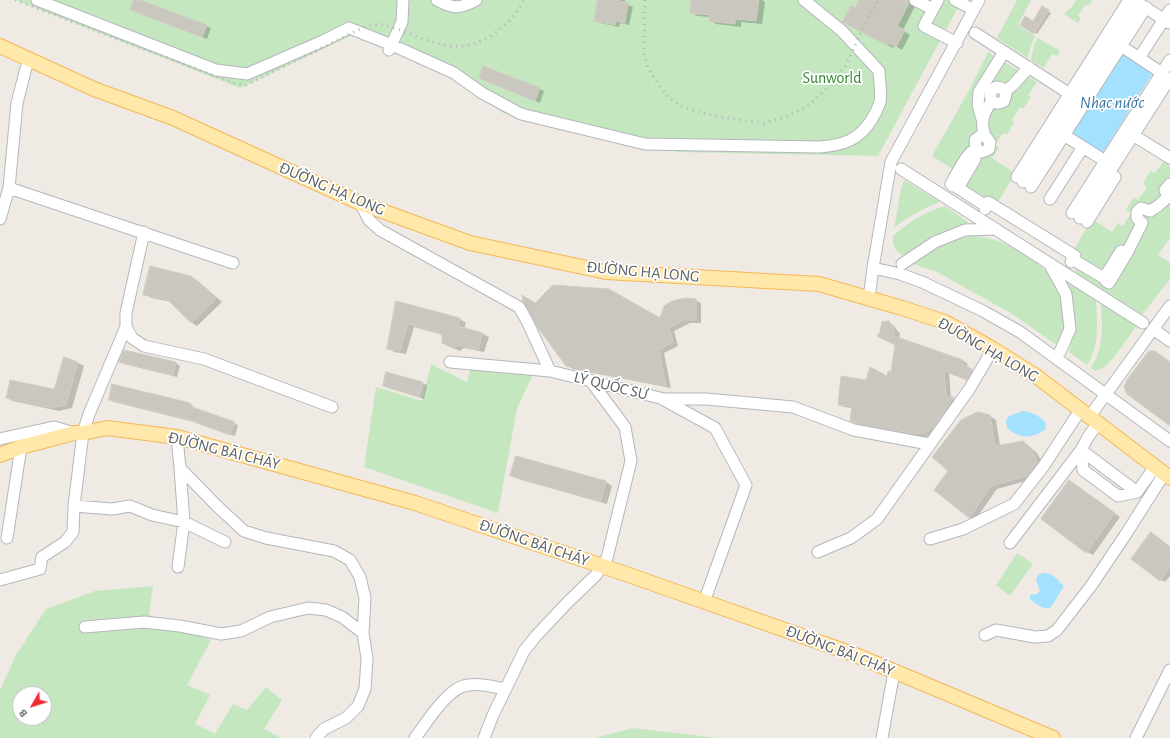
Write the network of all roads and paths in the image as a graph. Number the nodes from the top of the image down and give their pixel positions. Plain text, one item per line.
1 (36, 0) edge
2 (403, 0) edge
3 (437, 0) edge
4 (476, 0) edge
5 (804, 0) edge
6 (915, 0) edge
7 (955, 0) edge
8 (979, 0) edge
9 (1137, 2) edge
10 (936, 5) edge
11 (974, 10) junction
12 (1168, 17) edge
13 (975, 33) dead end
14 (957, 43) junction
15 (0, 46) edge
16 (1121, 46) junction
17 (390, 47) junction
18 (1004, 52) junction
19 (0, 57) edge
20 (1139, 58) junction
21 (1170, 60) edge
22 (1029, 67) junction
23 (26, 68) junction
24 (50, 68) junction
25 (1166, 75) edge
26 (1170, 92) edge
27 (1077, 98) junction
28 (982, 118) junction
29 (1133, 134) junction
30 (1064, 135) junction
31 (1083, 147) junction
32 (1170, 158) edge
33 (1105, 161) junction
34 (901, 169) dead end
35 (1170, 184) edge
36 (9, 188) junction
37 (1169, 197) edge
38 (1050, 199) dead end
39 (360, 203) junction
40 (986, 206) junction
41 (0, 219) edge
42 (980, 219) junction
43 (1022, 223) junction
44 (996, 229) junction
45 (144, 232) junction
46 (1045, 238) junction
47 (1012, 239) junction
48 (1035, 254) junction
49 (1072, 259) junction
50 (1048, 262) junction
51 (233, 263) dead end
52 (902, 264) dead end
53 (873, 268) junction
54 (1064, 272) junction
55 (869, 298) junction
56 (1170, 306) edge
57 (1143, 323) dead end
58 (126, 327) junction
59 (1153, 329) junction
60 (1170, 341) edge
61 (993, 349) junction
62 (1060, 352) dead end
63 (450, 362) dead end
64 (550, 371) junction
65 (590, 380) junction
66 (1105, 394) junction
67 (664, 399) junction
68 (332, 407) dead end
69 (1090, 416) junction
70 (79, 433) junction
71 (178, 437) junction
72 (0, 439) edge
73 (1170, 441) edge
74 (930, 444) junction
75 (21, 448) junction
76 (1081, 450) junction
77 (0, 455) edge
78 (180, 468) junction
79 (1163, 473) edge
80 (74, 506) junction
81 (184, 522) junction
82 (7, 538) dead end
83 (930, 539) dead end
84 (225, 542) dead end
85 (1010, 543) dead end
86 (818, 552) dead end
87 (603, 566) junction
88 (178, 567) dead end
89 (0, 580) edge
90 (704, 602) junction
91 (85, 627) dead end
92 (363, 633) junction
93 (985, 635) dead end
94 (1170, 670) edge
95 (894, 672) junction
96 (1166, 685) edge
97 (505, 689) junction
98 (316, 738) edge
99 (415, 738) edge
100 (484, 738) edge
101 (882, 738) edge
102 (1053, 738) edge
103 (1136, 738) edge

1 - 17 street
2 - 17 street
3 - 4 street
5 - 17 street
6 - 10 street
7 - 11 street
8 - 11 street
9 - 12 street
9 - 16 street
9 - 27 street
10 - 14 street
11 - 14 street
12 - 20 street
13 - 18 street
14 - 53 street
15 - 24 main road, ĐƯỜNG HẠ LONG
16 - 20 street
16 - 27 street
18 - 22 street
18 - 28 street
19 - 23 main road, ĐƯỜNG HẠ LONG
20 - 25 street
21 - 25 street
22 - 27 street
22 - 28 street
23 - 24 main road, ĐƯỜNG HẠ LONG
23 - 36 street
24 - 39 main road, ĐƯỜNG HẠ LONG
25 - 29 street
26 - 29 street
27 - 30 street
27 - 30 street
28 - 40 street
29 - 32 street
29 - 33 street
29 - 33 street
30 - 31 street
31 - 33 street
31 - 38 street
34 - 42 street
35 - 37 street
36 - 41 street
36 - 45 street
37 - 49 street
39 - 55 main road, ĐƯỜNG HẠ LONG
39 - 64 street
40 - 42 street
40 - 43 street
42 - 44 street
43 - 46 street
43 - 47 street
44 - 47 street
44 - 52 street
45 - 51 street
45 - 58 street
46 - 48 street
46 - 49 street
47 - 48 street
48 - 50 street
49 - 54 street
50 - 54 street
50 - 62 street
53 - 55 street
53 - 66 street
54 - 57 street
55 - 61 main road, ĐƯỜNG HẠ LONG
56 - 59 street
58 - 68 street
58 - 70 street
59 - 60 street
59 - 66 street
61 - 69 main road, ĐƯỜNG HẠ LONG
61 - 74 street
63 - 64 street, LÝ QUỐC SƯ
64 - 65 street, LÝ QUỐC SƯ
65 - 67 street, LÝ QUỐC SƯ
65 - 87 street
66 - 69 street
66 - 73 street
67 - 74 street, LÝ QUỐC SƯ
67 - 90 street
69 - 76 street
69 - 79 main road, ĐƯỜNG HẠ LONG
69 - 83 street
70 - 71 main road, ĐƯỜNG BÃI CHÁY
70 - 72 street
70 - 75 main road, ĐƯỜNG BÃI CHÁY
70 - 80 street
71 - 78 street
71 - 87 main road, ĐƯỜNG BÃI CHÁY
74 - 86 street
75 - 77 main road, ĐƯỜNG BÃI CHÁY
75 - 82 street
76 - 79 street
76 - 85 street
78 - 81 street
78 - 92 street
79 - 93 street
80 - 81 street
80 - 89 street
81 - 84 street
81 - 88 street
87 - 90 main road, ĐƯỜNG BÃI CHÁY
87 - 97 street
90 - 95 main road, ĐƯỜNG BÃI CHÁY
91 - 92 street
92 - 98 street
94 - 96 street
95 - 101 street
95 - 102 main road, ĐƯỜNG BÃI CHÁY
96 - 103 street
97 - 99 street
97 - 100 street

